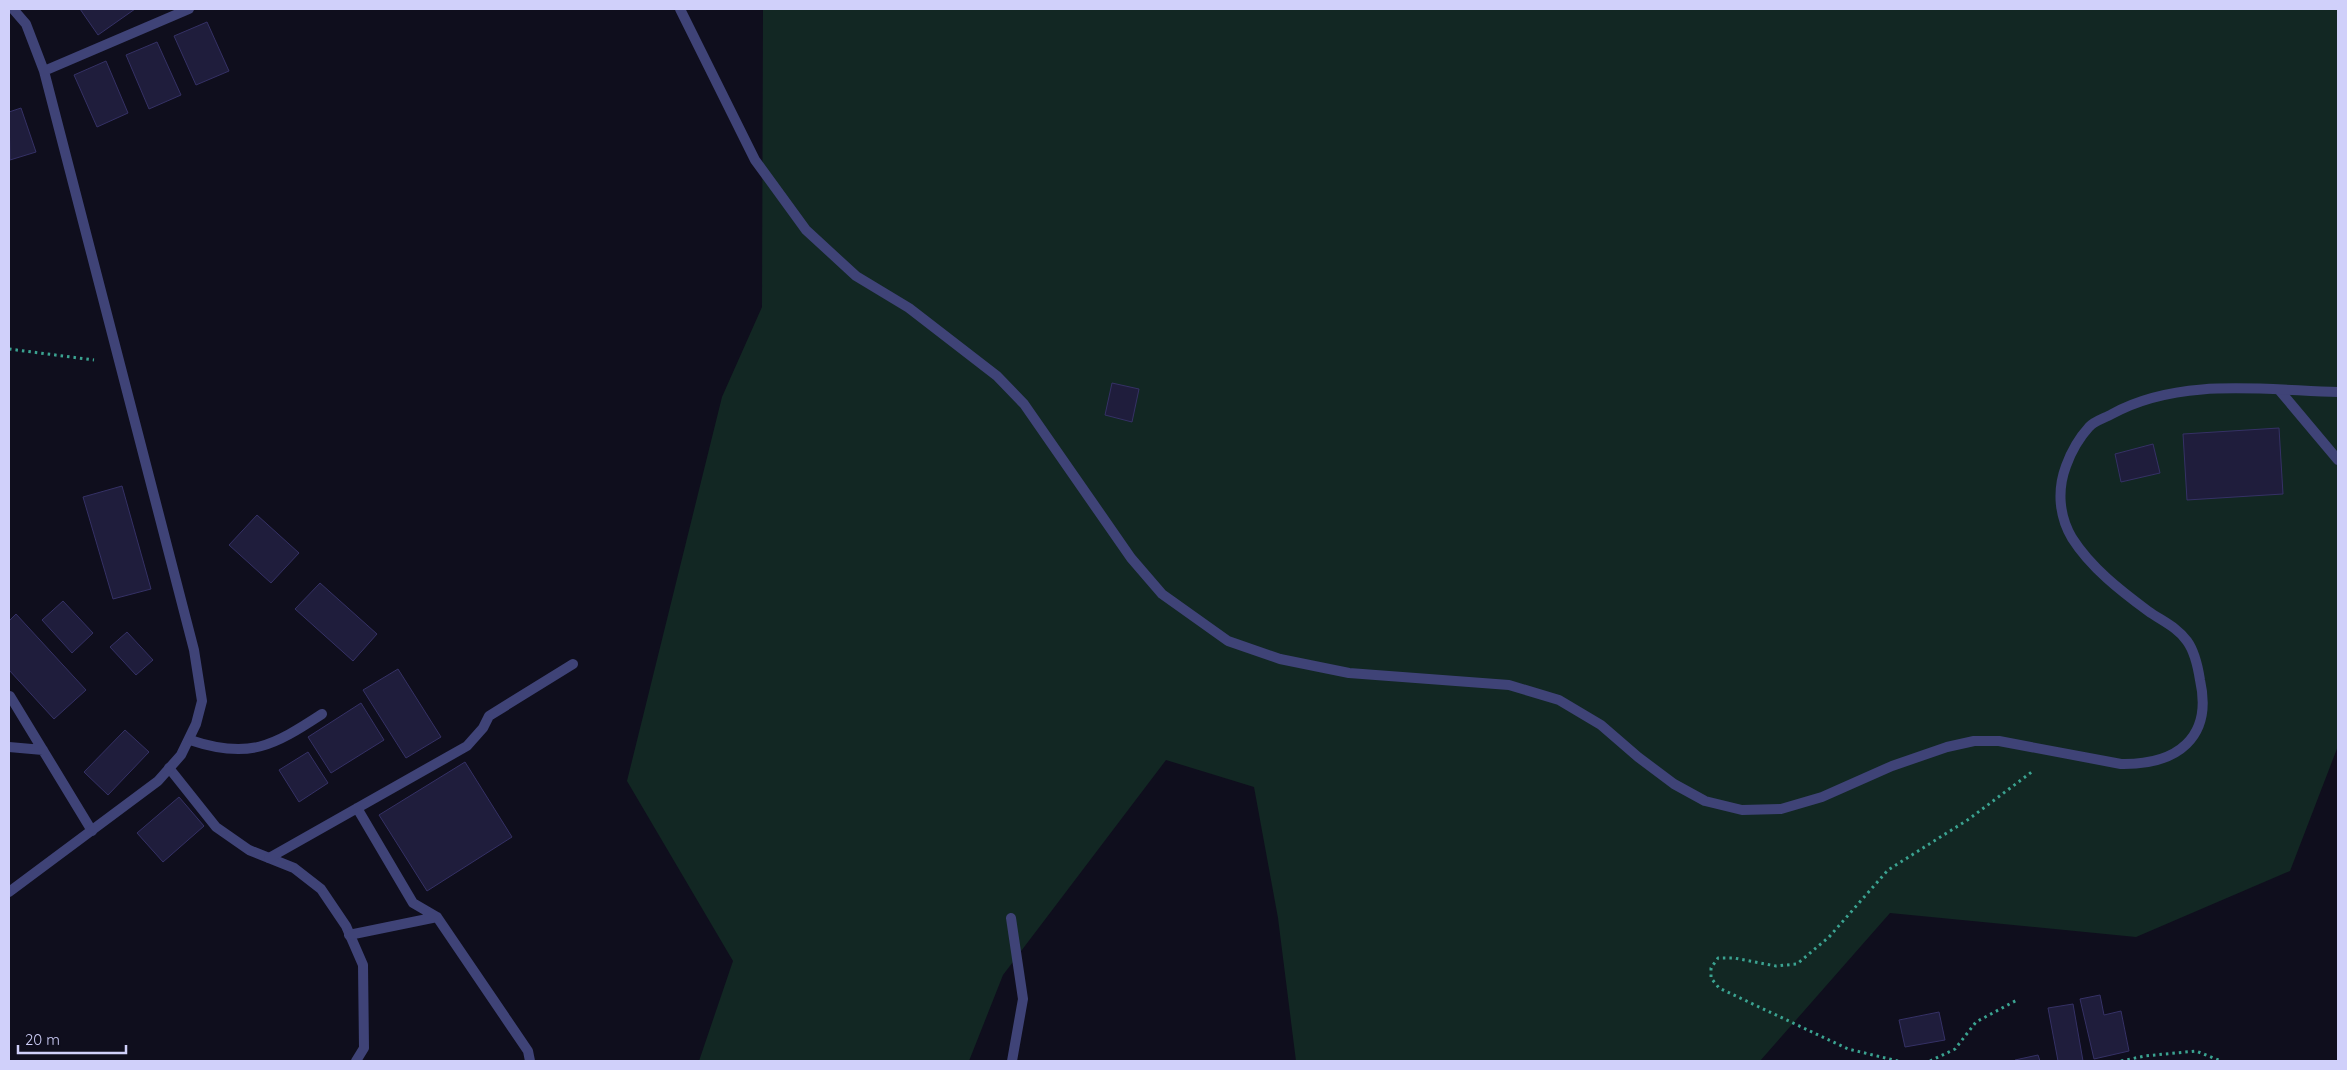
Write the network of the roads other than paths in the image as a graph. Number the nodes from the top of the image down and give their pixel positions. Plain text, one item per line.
1 (13, 9) edge
2 (189, 9) edge
3 (680, 9) edge
4 (44, 71) junction
5 (2280, 391) junction
6 (2338, 392) edge
7 (2338, 460) edge
8 (573, 664) dead end
9 (10, 696) edge
10 (322, 714) dead end
11 (190, 740) junction
12 (9, 747) edge
13 (43, 750) junction
14 (169, 768) junction
15 (357, 808) junction
16 (92, 831) junction
17 (269, 858) junction
18 (9, 892) edge
19 (437, 917) junction
20 (1011, 918) dead end
21 (349, 935) junction
22 (356, 1061) edge
23 (530, 1061) edge
24 (1012, 1061) edge

1 - 4 street
2 - 4 street
3 - 5 street
4 - 11 street
5 - 6 street
5 - 7 street
8 - 15 street
9 - 13 street
10 - 11 street
11 - 14 street
12 - 13 street
13 - 16 street
14 - 16 street
14 - 17 street
15 - 17 street
15 - 19 street
16 - 18 street
17 - 21 street
19 - 21 street
19 - 23 street
20 - 24 street
21 - 22 street

